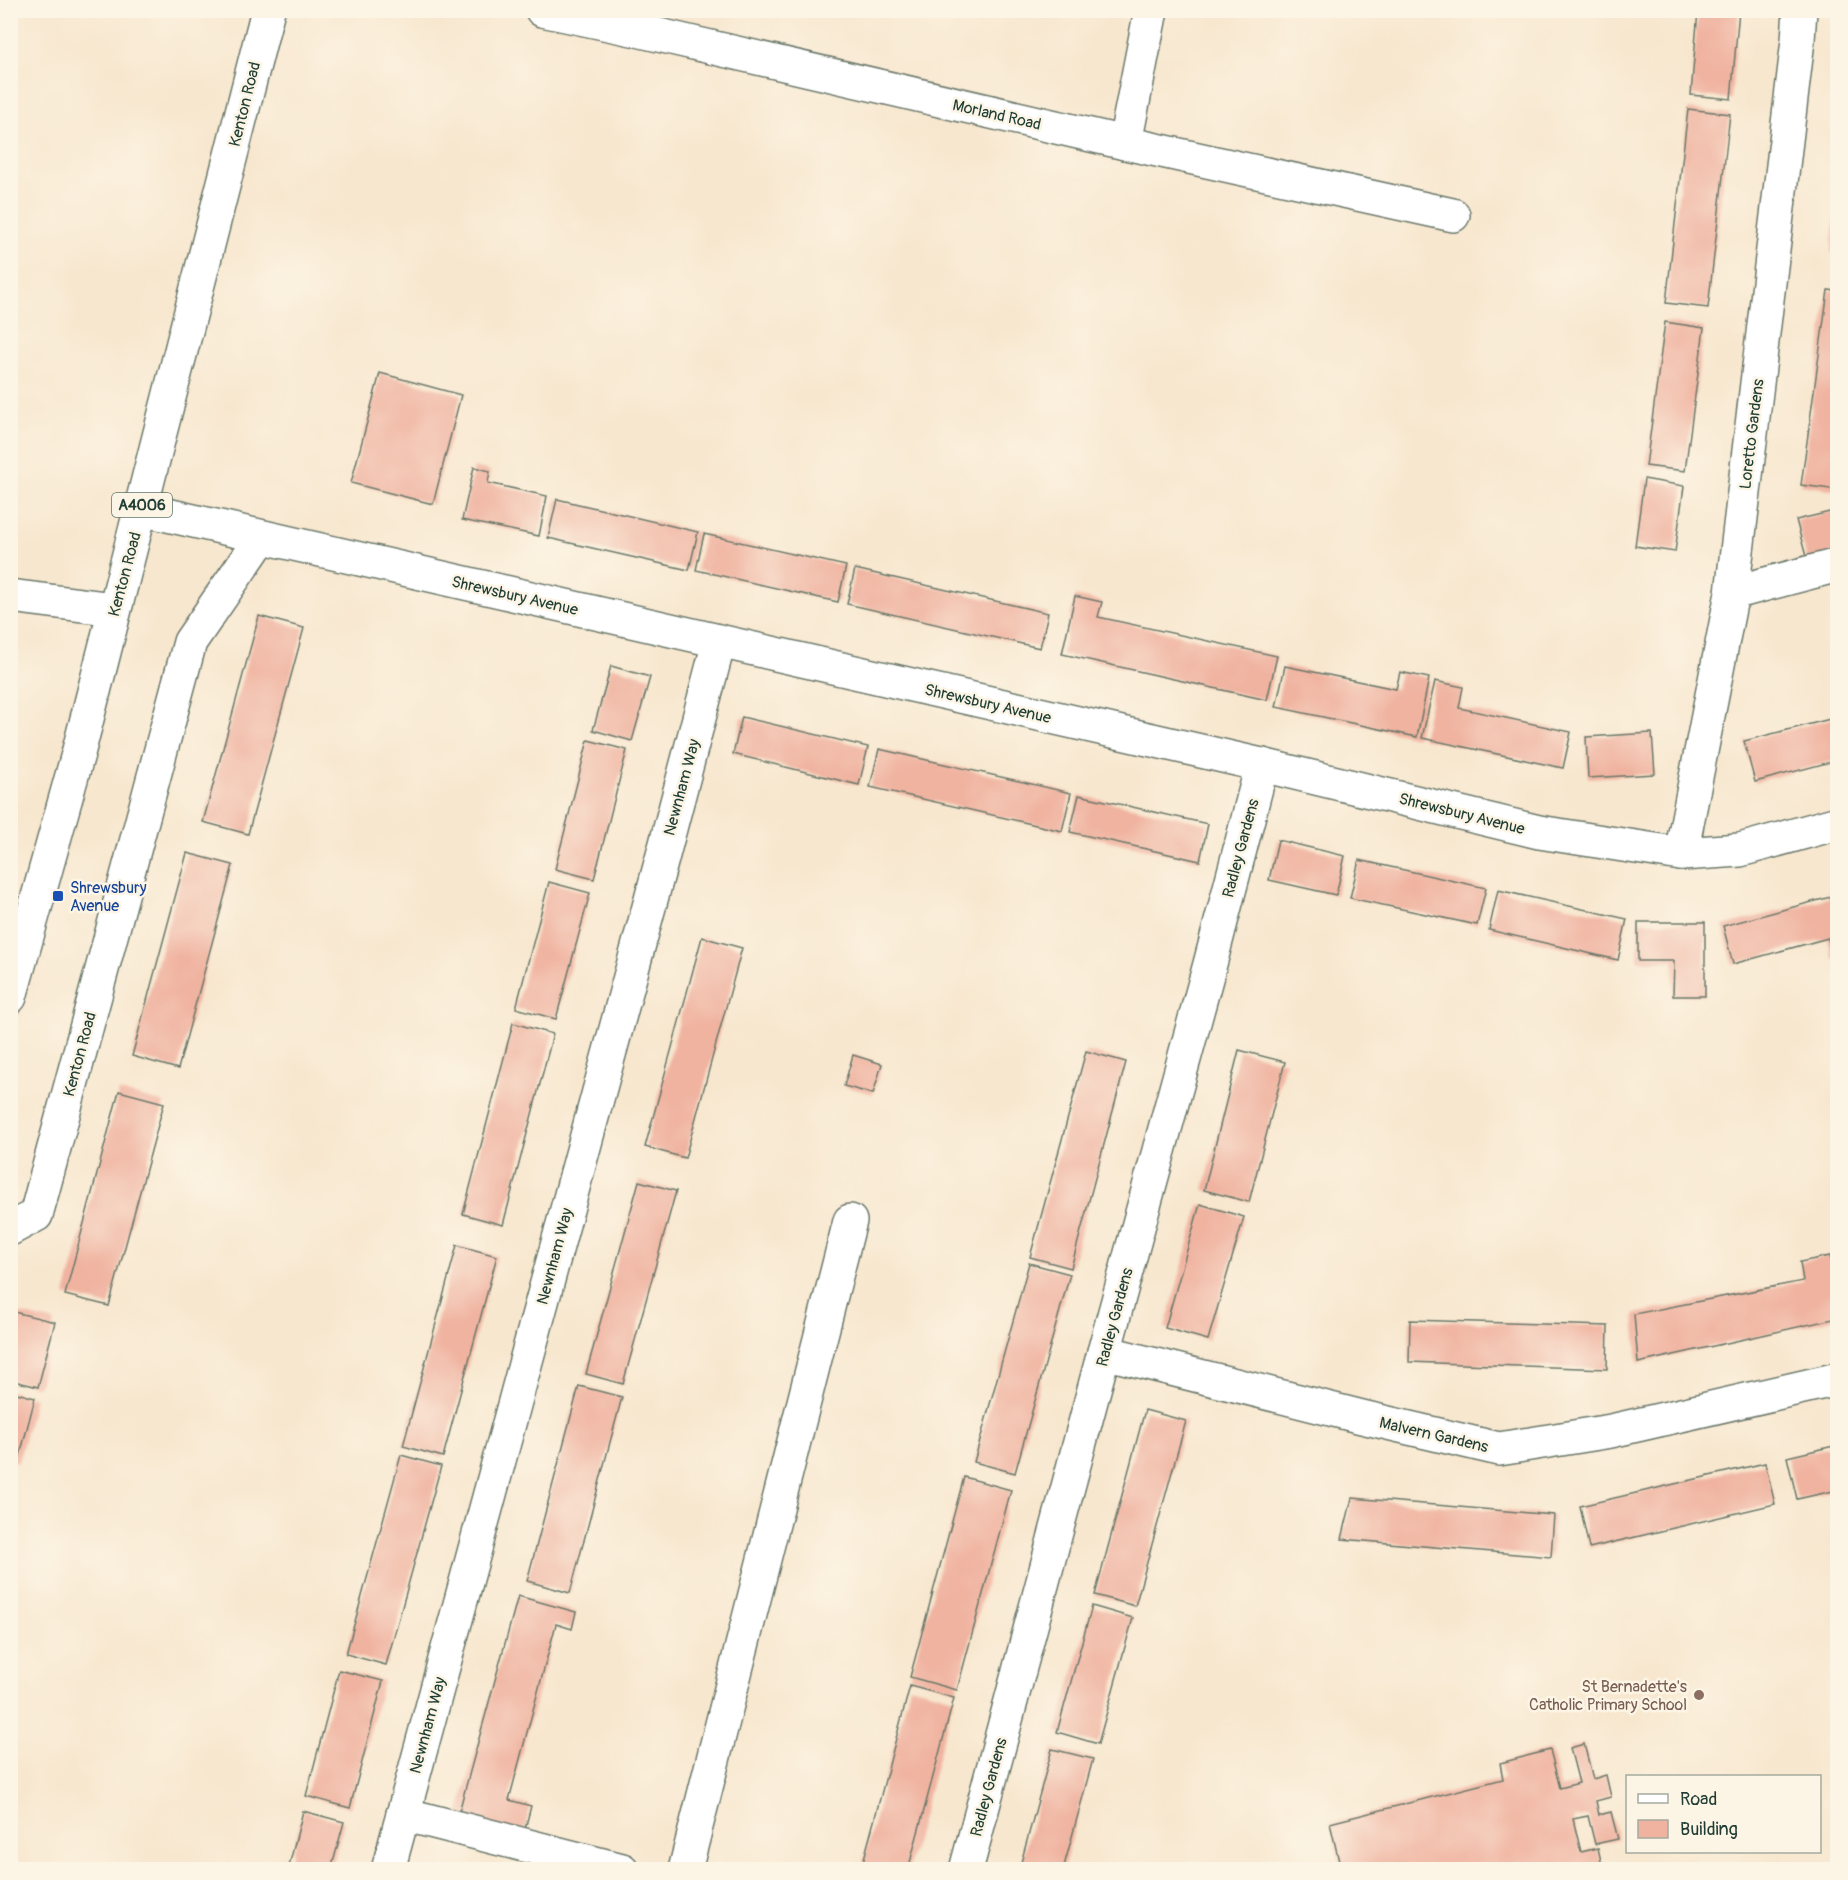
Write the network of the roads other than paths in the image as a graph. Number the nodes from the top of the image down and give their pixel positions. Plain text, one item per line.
1 (268, 10) edge
2 (542, 10) edge
3 (1151, 10) edge
4 (1800, 10) edge
5 (1125, 143) junction
6 (1453, 216) dead end
7 (141, 510) junction
8 (262, 537) junction
9 (1838, 565) edge
10 (1732, 593) junction
11 (10, 596) edge
12 (114, 609) junction
13 (719, 642) junction
14 (1262, 765) junction
15 (1838, 823) edge
16 (1681, 854) junction
17 (10, 998) edge
18 (850, 1221) dead end
19 (10, 1228) edge
20 (1104, 1352) junction
21 (1838, 1379) edge
22 (403, 1814) junction
23 (388, 1869) edge
24 (622, 1869) edge
25 (685, 1869) edge
26 (966, 1869) edge

1 - 7 street, Kenton Road / A4006
2 - 5 street, Morland Road
3 - 5 street
4 - 10 street, Loretto Gardens
5 - 6 street, Morland Road
7 - 8 street, Shrewsbury Avenue
7 - 12 street, Kenton Road / A4006
8 - 13 street, Shrewsbury Avenue
8 - 19 street, Kenton Road
9 - 10 street
10 - 16 street, Loretto Gardens
11 - 12 street
12 - 17 street, Kenton Road / A4006
13 - 14 street, Shrewsbury Avenue
13 - 22 street, Newnham Way
14 - 16 street, Shrewsbury Avenue
14 - 20 street, Radley Gardens
15 - 16 street, Shrewsbury Avenue
18 - 25 street
20 - 21 street, Malvern Gardens
20 - 26 street, Radley Gardens
22 - 23 street, Newnham Way
22 - 24 street

